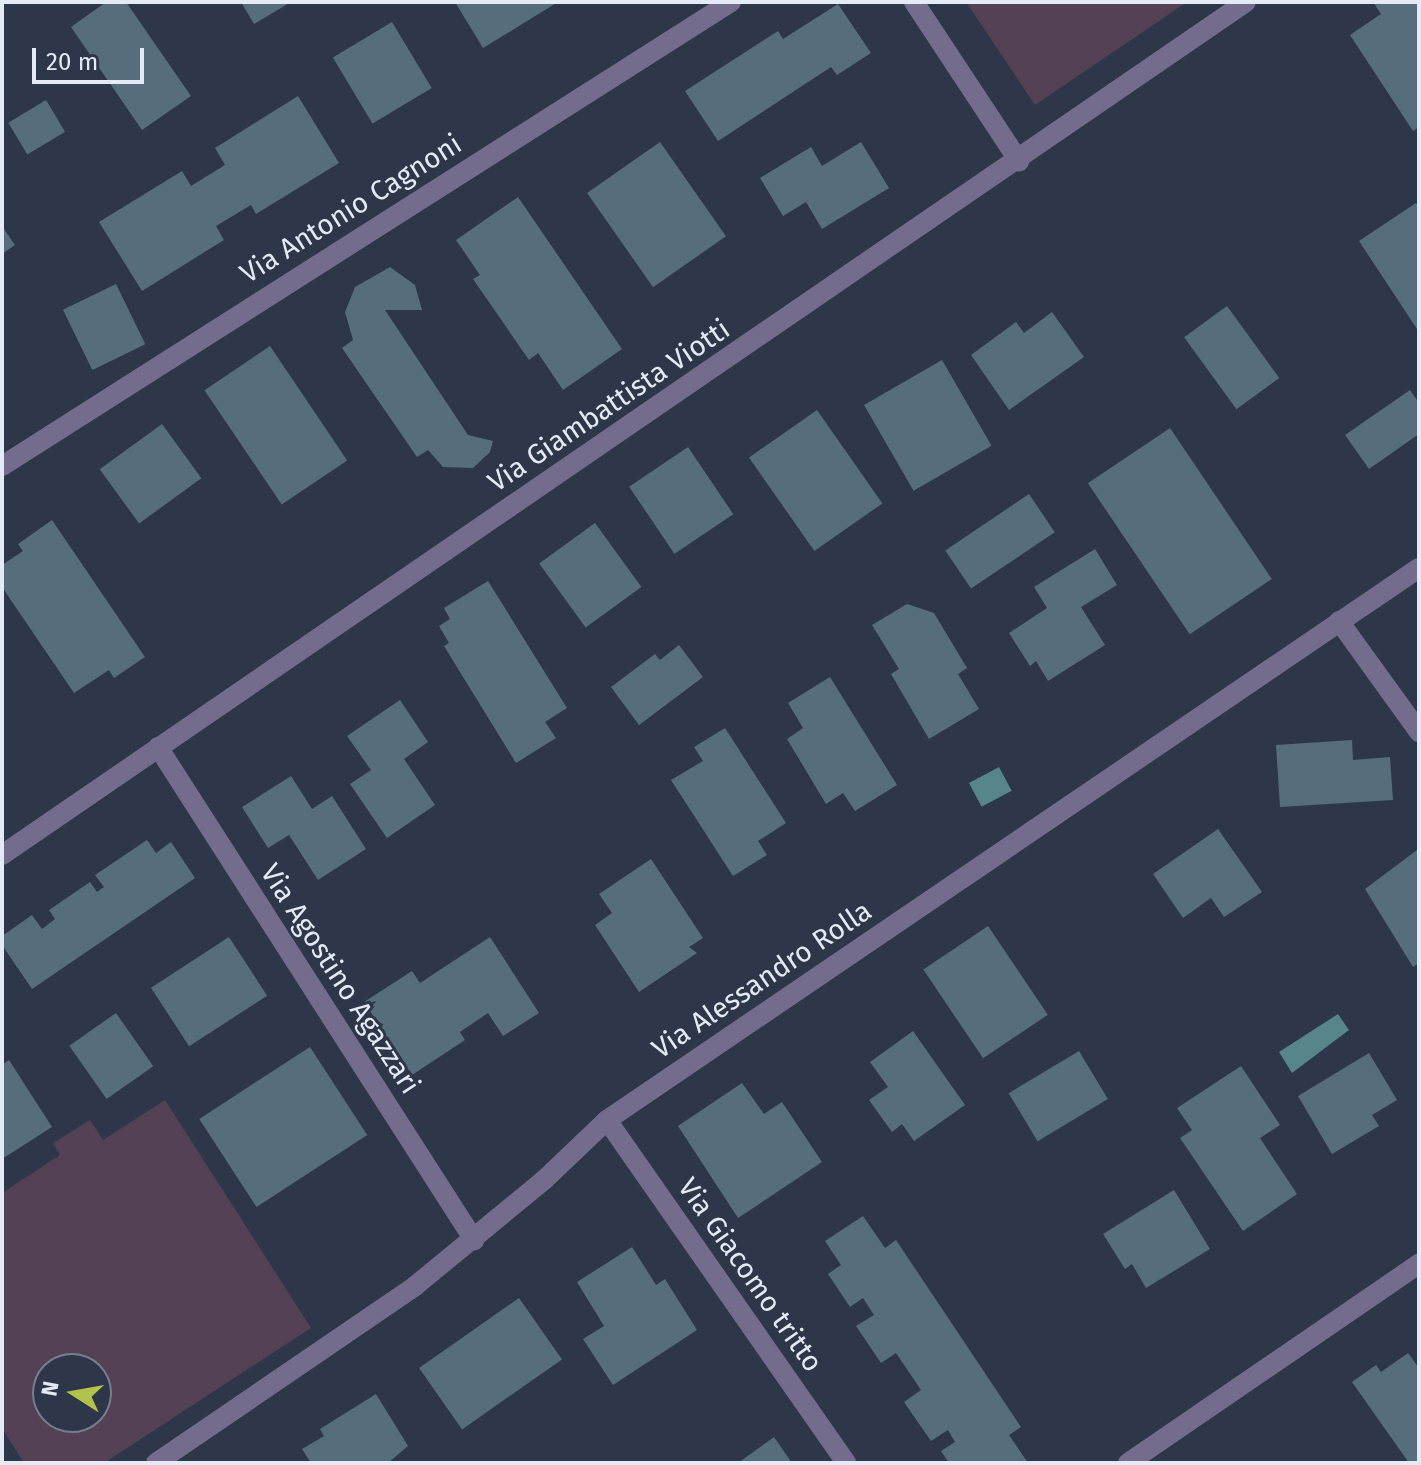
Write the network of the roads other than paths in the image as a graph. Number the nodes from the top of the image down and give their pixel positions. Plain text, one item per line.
1 (731, 2) edge
2 (914, 2) edge
3 (1246, 2) edge
4 (1019, 161) junction
5 (2, 466) edge
6 (1419, 568) edge
7 (1339, 621) junction
8 (1419, 732) edge
9 (158, 747) junction
10 (2, 855) edge
11 (607, 1120) junction
12 (474, 1240) junction
13 (1419, 1264) edge
14 (156, 1463) edge
15 (846, 1463) edge
16 (1128, 1463) edge

1 - 5 street, Via Antonio Cagnoni
2 - 4 street
3 - 4 street, Via Giambattista Viotti
4 - 9 street, Via Giambattista Viotti
6 - 7 street, Via Alessandro Rolla
7 - 8 street
7 - 11 street, Via Alessandro Rolla
9 - 10 street, Via Giambattista Viotti
9 - 12 street, Via Agostino Agazzari
11 - 12 street, Via Alessandro Rolla
11 - 15 street, Via Giacomo tritto
12 - 14 street, Via Alessandro Rolla
13 - 16 street

